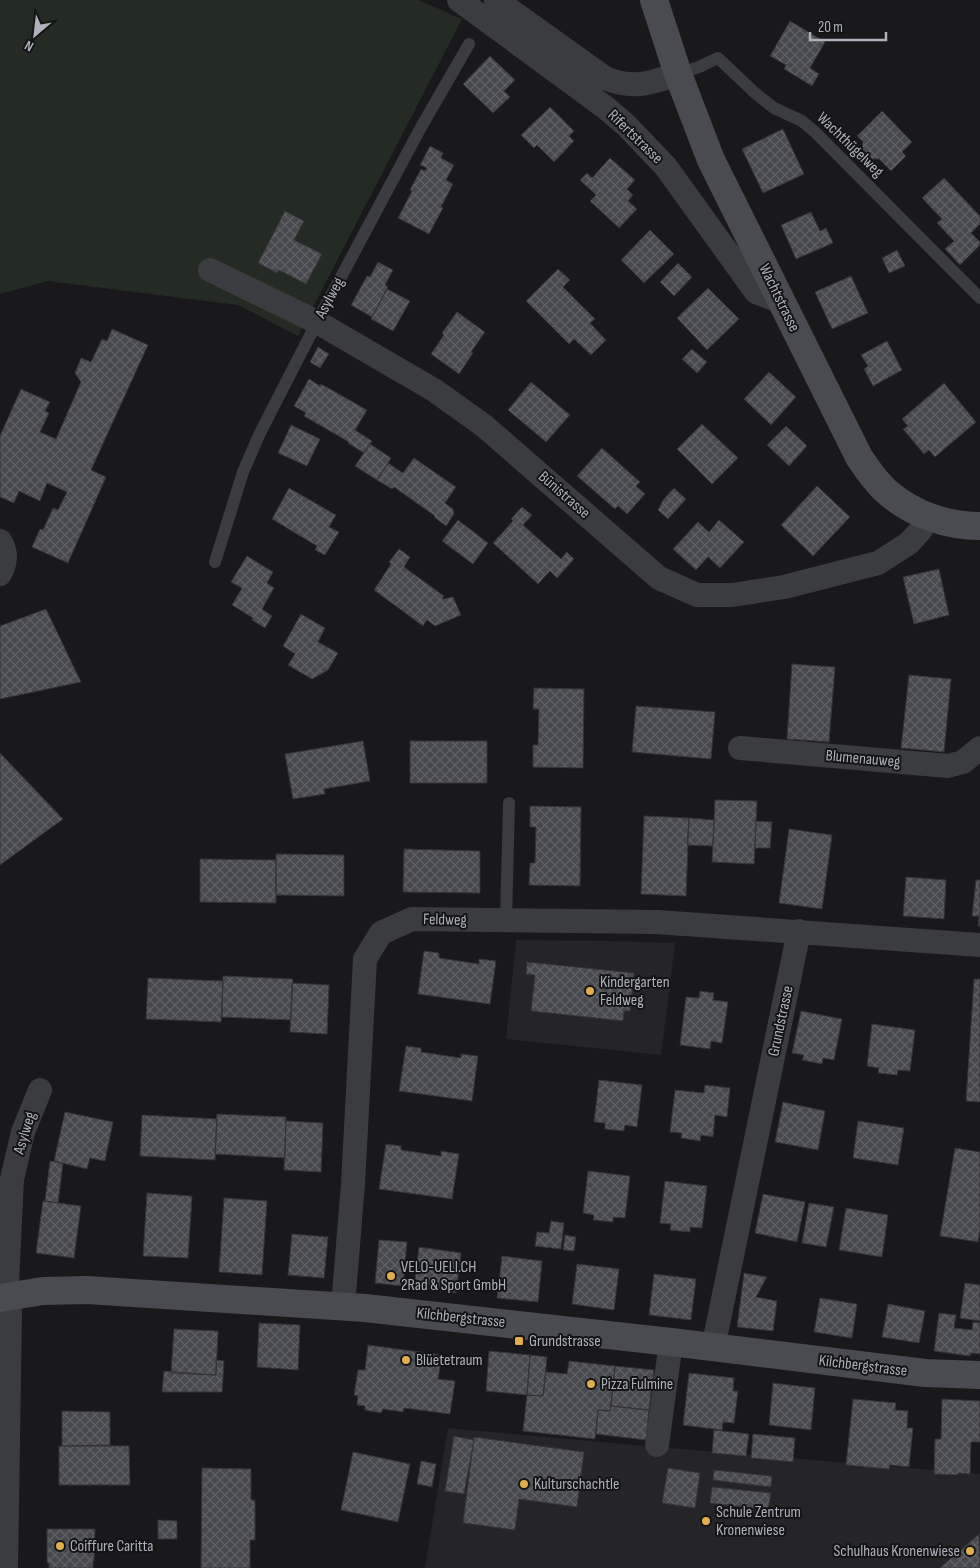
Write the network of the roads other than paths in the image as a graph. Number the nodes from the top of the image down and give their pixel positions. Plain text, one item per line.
1 (459, 0) edge
2 (496, 0) edge
3 (654, 0) edge
4 (469, 44) dead end
5 (678, 74) junction
6 (210, 270) dead end
7 (980, 298) edge
8 (781, 302) junction
9 (317, 322) junction
10 (928, 516) junction
11 (980, 526) edge
12 (0, 541) edge
13 (215, 562) dead end
14 (0, 574) edge
15 (740, 748) dead end
16 (980, 748) edge
17 (509, 803) dead end
18 (506, 921) junction
19 (799, 932) junction
20 (980, 945) edge
21 (40, 1090) dead end
22 (4, 1297) edge
23 (343, 1306) junction
24 (670, 1342) junction
25 (713, 1348) junction
26 (980, 1375) edge
27 (657, 1445) dead end
28 (6, 1568) edge

1 - 8 street, Rifertstrasse
2 - 5 street, Rifertstrasse
3 - 5 street, Wachtstrasse
4 - 9 lane, Asylweg
5 - 7 lane, Wachthügelweg
5 - 8 street, Wachtstrasse
6 - 9 street, Bünistrasse
8 - 10 street, Wachtstrasse
9 - 10 street, Bünistrasse
9 - 13 lane, Asylweg
10 - 11 street, Wachtstrasse
12 - 14 street
15 - 16 street, Blumenauweg
17 - 18 lane
18 - 19 street, Feldweg
18 - 23 street, Feldweg
19 - 20 street
19 - 25 street, Grundstrasse
21 - 22 street, Asylweg
22 - 23 street, Kilchbergstrasse
22 - 28 street, Asylweg
23 - 24 street, Kilchbergstrasse
24 - 25 street, Kilchbergstrasse
24 - 27 street
25 - 26 street, Kilchbergstrasse

